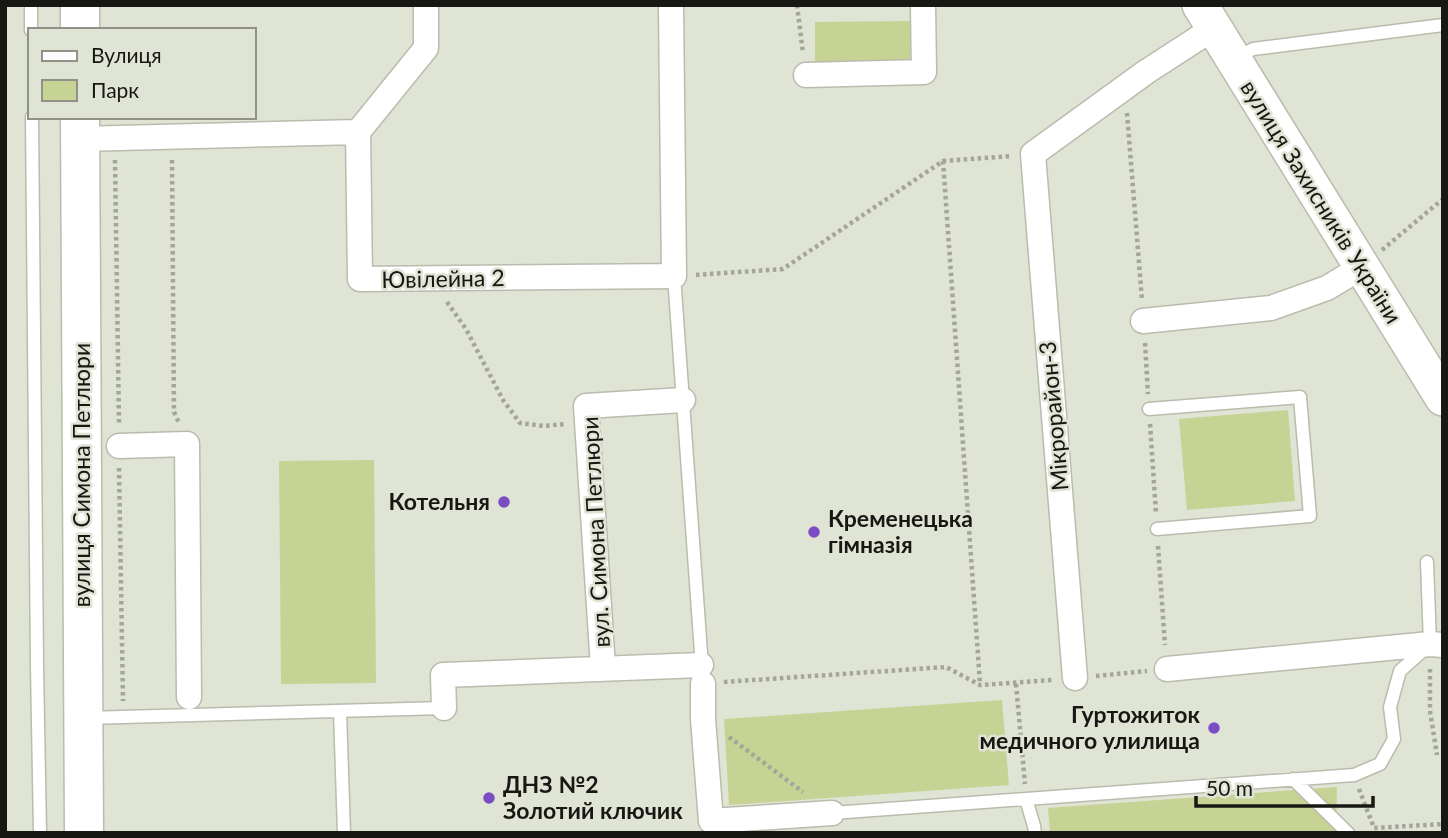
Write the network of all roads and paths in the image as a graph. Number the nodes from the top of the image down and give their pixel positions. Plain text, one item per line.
1 (31, 5) edge
2 (79, 5) edge
3 (426, 5) edge
4 (671, 5) edge
5 (797, 5) edge
6 (923, 5) edge
7 (1207, 17) edge
8 (1443, 25) edge
9 (31, 28) edge
10 (80, 28) edge
11 (1233, 59) junction
12 (1146, 72) junction
13 (806, 75) joint
14 (32, 119) edge
15 (92, 131) edge
16 (358, 132) junction
17 (172, 136) junction
18 (1033, 154) junction
19 (943, 162) junction
20 (1443, 199) edge
21 (1362, 267) junction
22 (674, 276) junction
23 (432, 279) junction
24 (1143, 321) junction
25 (1443, 398) edge
26 (683, 400) junction
27 (1149, 409) junction
28 (587, 422) junction
29 (187, 444) junction
30 (119, 446) junction
31 (1157, 529) junction
32 (1427, 562) dead end
33 (1436, 645) edge
34 (603, 668) junction
35 (1167, 669) junction
36 (702, 674) junction
37 (1075, 678) junction
38 (1016, 684) junction
39 (980, 685) junction
40 (189, 697) dead end
41 (444, 708) joint
42 (340, 711) junction
43 (123, 717) junction
44 (83, 718) junction
45 (703, 719) junction
46 (1437, 755) dead end
47 (1354, 775) junction
48 (1293, 779) junction
49 (1026, 799) junction
50 (832, 813) junction
51 (1443, 824) edge
52 (40, 833) edge
53 (84, 833) edge
54 (344, 833) edge
55 (1035, 833) edge
56 (1348, 833) edge

1 - 9 lane
2 - 10 highway
3 - 16 street
4 - 22 street
5 - 13 path
6 - 13 street
7 - 11 street, вулиця Захисників України
7 - 12 street
8 - 11 lane
11 - 21 street, вулиця Захисників України
12 - 18 street
12 - 24 path
14 - 52 lane
15 - 17 street
15 - 30 path, вулиця Симона Петлюри
15 - 44 highway, вулиця Симона Петлюри
16 - 17 street
16 - 23 street, Ювілейна 2
17 - 29 path
18 - 19 path
18 - 37 street, Мікрорайон-3
19 - 22 path
19 - 39 path
20 - 21 path
21 - 24 street
21 - 25 street, вулиця Захисників України
22 - 23 street, Ювілейна 2
22 - 26 lane
23 - 28 path
24 - 27 path
26 - 28 street, вул. Симона Петлюри
26 - 36 lane
27 - 31 path
27 - 31 lane
28 - 34 street, вул. Симона Петлюри
29 - 30 street
29 - 40 street
30 - 43 path, вулиця Симона Петлюри
31 - 35 path
32 - 33 lane
33 - 35 street
33 - 46 path
33 - 47 lane
34 - 36 street, вул. Симона Петлюри
34 - 41 street, вул. Симона Петлюри
35 - 37 path
36 - 39 path
36 - 45 street
37 - 38 path
38 - 39 path
38 - 49 path
41 - 42 lane
42 - 43 lane
42 - 54 lane
43 - 44 lane
44 - 53 highway, вулиця Симона Петлюри
45 - 50 path
45 - 50 street
47 - 48 lane
47 - 51 path
48 - 49 lane
48 - 56 lane
49 - 50 lane
49 - 55 lane

